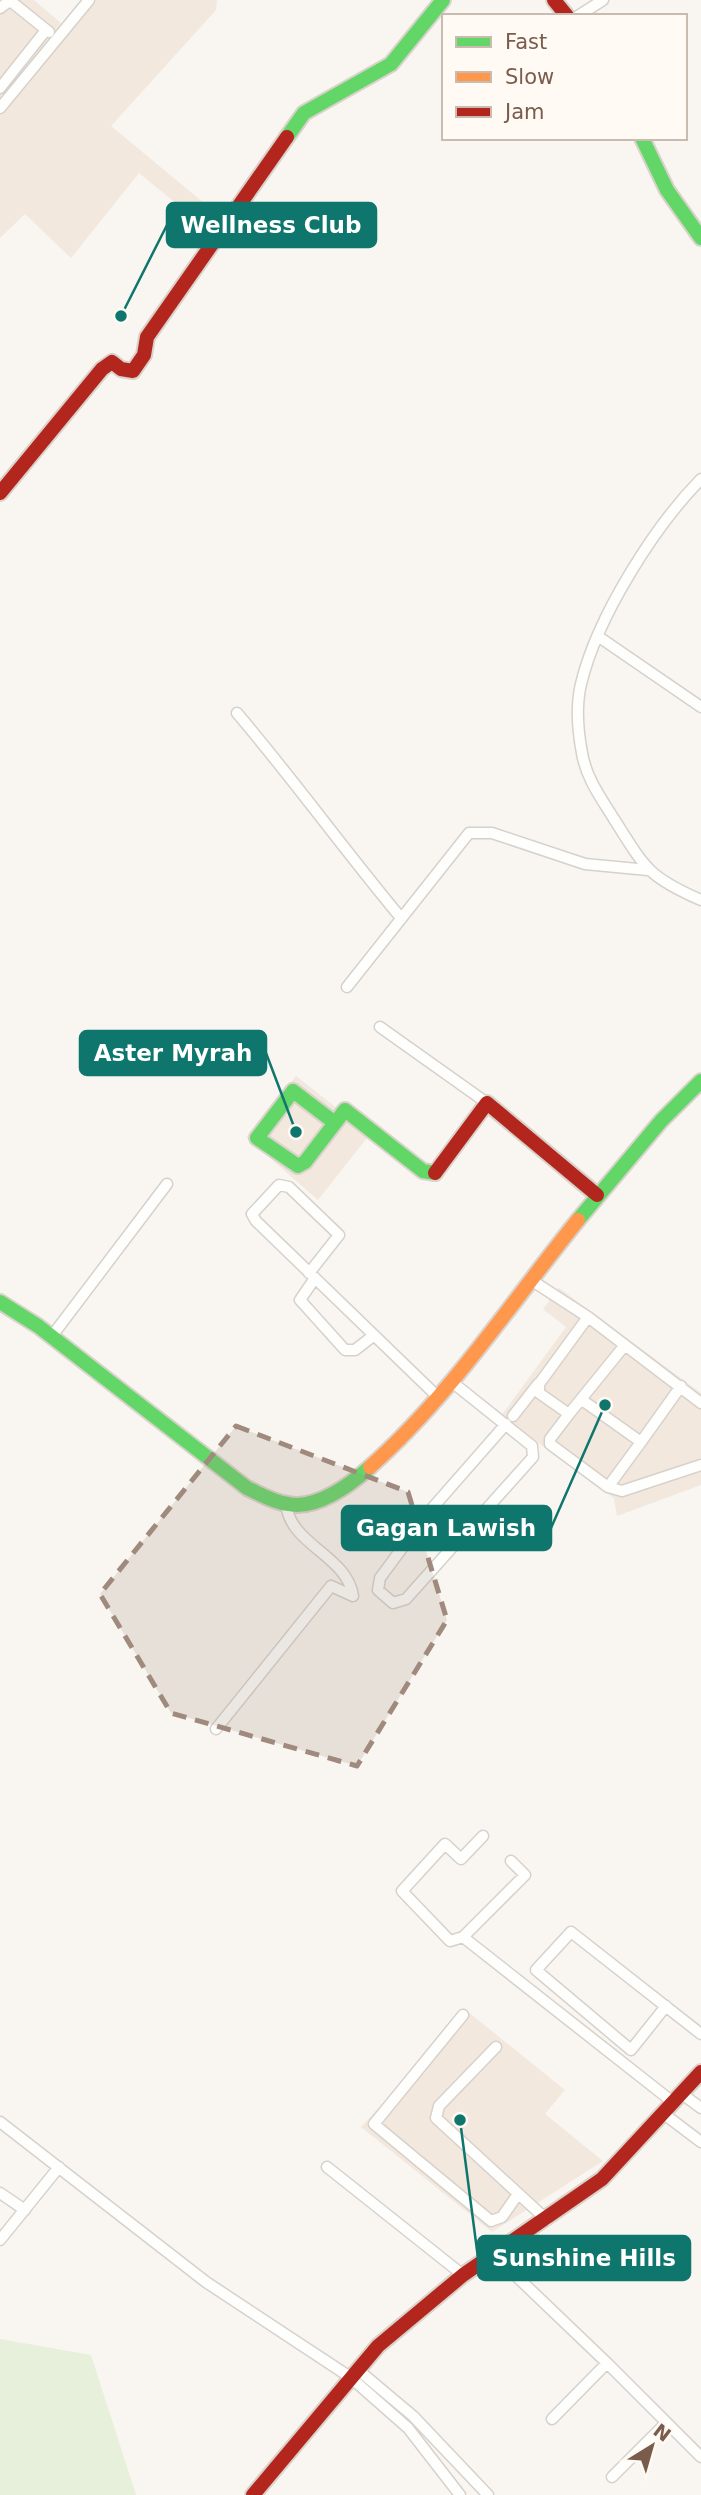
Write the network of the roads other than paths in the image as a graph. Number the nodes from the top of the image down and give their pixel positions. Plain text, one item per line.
1 (89, 0) edge
2 (443, 0) edge
3 (554, 0) edge
4 (603, 0) edge
5 (0, 8) edge
6 (566, 14) edge
7 (581, 14) edge
8 (46, 30) junction
9 (58, 38) junction
10 (0, 88) edge
11 (0, 108) edge
12 (643, 140) edge
13 (701, 238) edge
14 (701, 479) edge
15 (0, 493) edge
16 (599, 637) junction
17 (701, 707) edge
18 (237, 713) dead end
19 (648, 870) junction
20 (701, 901) edge
21 (401, 918) junction
22 (347, 987) dead end
23 (380, 1027) dead end
24 (701, 1081) edge
25 (487, 1103) junction
26 (335, 1123) junction
27 (167, 1184) dead end
28 (597, 1195) junction
29 (312, 1275) junction
30 (531, 1280) junction
31 (0, 1302) edge
32 (588, 1317) junction
33 (52, 1336) junction
34 (373, 1336) junction
35 (625, 1345) junction
36 (452, 1382) junction
37 (539, 1384) junction
38 (681, 1386) junction
39 (439, 1398) junction
40 (582, 1400) junction
41 (701, 1403) edge
42 (569, 1414) junction
43 (509, 1420) junction
44 (641, 1442) junction
45 (701, 1465) edge
46 (608, 1487) junction
47 (286, 1503) junction
48 (216, 1728) dead end
49 (483, 1836) dead end
50 (512, 1861) dead end
51 (463, 1937) junction
52 (666, 2006) junction
53 (463, 2015) dead end
54 (701, 2034) edge
55 (496, 2047) dead end
56 (701, 2073) edge
57 (673, 2104) junction
58 (701, 2108) edge
59 (0, 2122) edge
60 (701, 2141) edge
61 (59, 2167) junction
62 (327, 2167) dead end
63 (1, 2192) edge
64 (518, 2194) junction
65 (25, 2210) junction
66 (547, 2220) junction
67 (0, 2240) edge
68 (492, 2253) junction
69 (463, 2275) junction
70 (607, 2362) junction
71 (354, 2373) junction
72 (552, 2419) dead end
73 (666, 2423) junction
74 (701, 2457) edge
75 (612, 2477) dead end
76 (253, 2495) edge
77 (460, 2495) edge
78 (488, 2495) edge

1 - 9 street
2 - 15 main road
3 - 6 main road
4 - 7 street
5 - 8 street
8 - 9 street
8 - 10 street
9 - 11 street
12 - 13 main road
14 - 16 street
16 - 17 street
16 - 19 street
18 - 21 street
19 - 20 street
19 - 21 street
21 - 22 street
23 - 25 street
24 - 28 main road
25 - 26 main road
25 - 28 main road
26 - 26 main road
27 - 33 street
28 - 30 main road
29 - 29 street
29 - 34 street
29 - 34 street
30 - 32 street
30 - 36 main road
31 - 33 main road
32 - 35 street
32 - 37 street
33 - 47 main road
34 - 39 street
35 - 38 street
35 - 40 street
36 - 39 main road
36 - 43 street
37 - 42 street
37 - 43 street
38 - 41 street
38 - 44 street
39 - 47 main road
40 - 42 street
40 - 44 street
42 - 46 street
43 - 43 street
44 - 46 street
45 - 46 street
47 - 48 street
49 - 51 street
50 - 51 street
51 - 57 street
52 - 52 street
52 - 54 street
53 - 64 street
55 - 64 street
56 - 57 main road
57 - 58 street
57 - 60 street
57 - 66 main road
59 - 61 street
61 - 65 street
61 - 71 street
62 - 69 street
63 - 65 street
64 - 66 street
65 - 67 street
66 - 68 main road
68 - 69 main road
68 - 70 street
69 - 71 main road
70 - 72 street
70 - 73 street
71 - 76 main road
71 - 77 street
71 - 78 street
73 - 74 street
73 - 75 street

